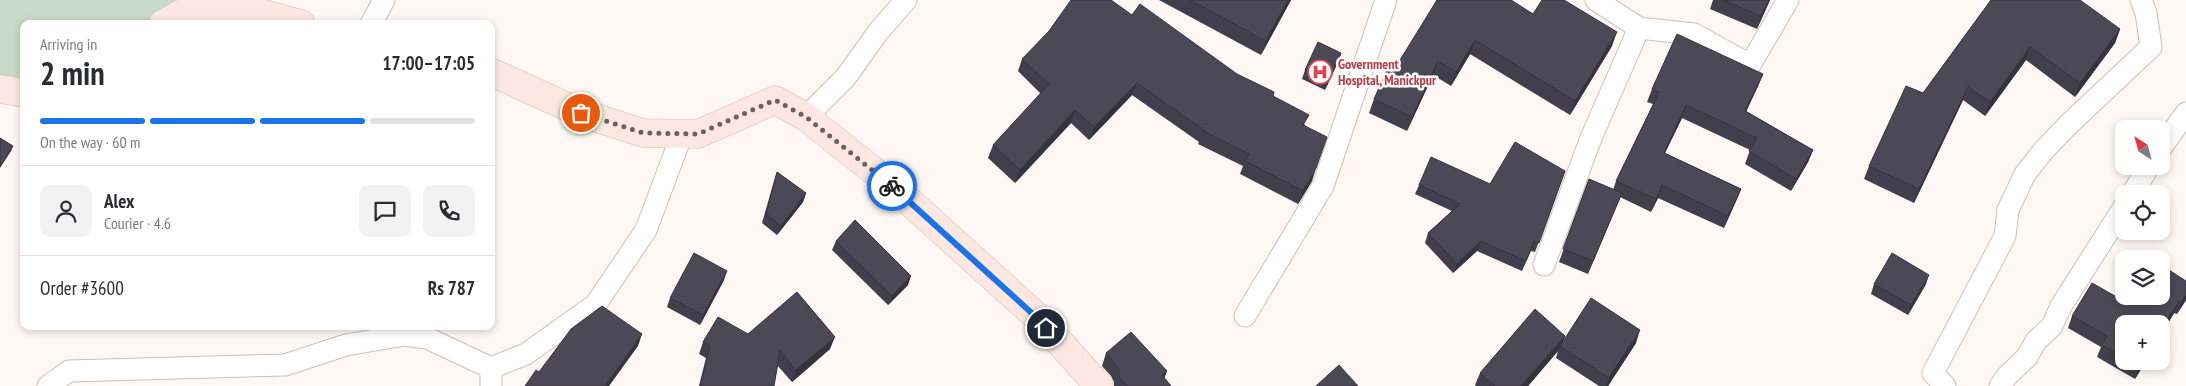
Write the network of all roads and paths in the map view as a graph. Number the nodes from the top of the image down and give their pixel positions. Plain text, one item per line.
1 (384, 0) edge
2 (906, 0) edge
3 (1386, 0) edge
4 (1596, 0) edge
5 (1788, 0) edge
6 (2142, 0) edge
7 (170, 20) edge
8 (286, 20) edge
9 (373, 20) edge
10 (1639, 28) junction
11 (495, 74) edge
12 (0, 89) edge
13 (20, 92) edge
14 (2186, 113) edge
15 (806, 117) junction
16 (682, 134) junction
17 (2170, 135) edge
18 (2115, 221) edge
19 (1544, 265) dead end
20 (1245, 316) dead end
21 (491, 377) edge
22 (1091, 383) edge
23 (48, 386) edge
24 (1945, 386) edge
25 (2000, 386) edge

1 - 9 street
2 - 15 street
3 - 20 street
4 - 10 street
5 - 10 street
6 - 24 street
7 - 8 street
10 - 19 street
11 - 16 street
12 - 13 street
14 - 17 street
15 - 16 street
15 - 22 street
16 - 21 street
18 - 25 street
21 - 23 street

